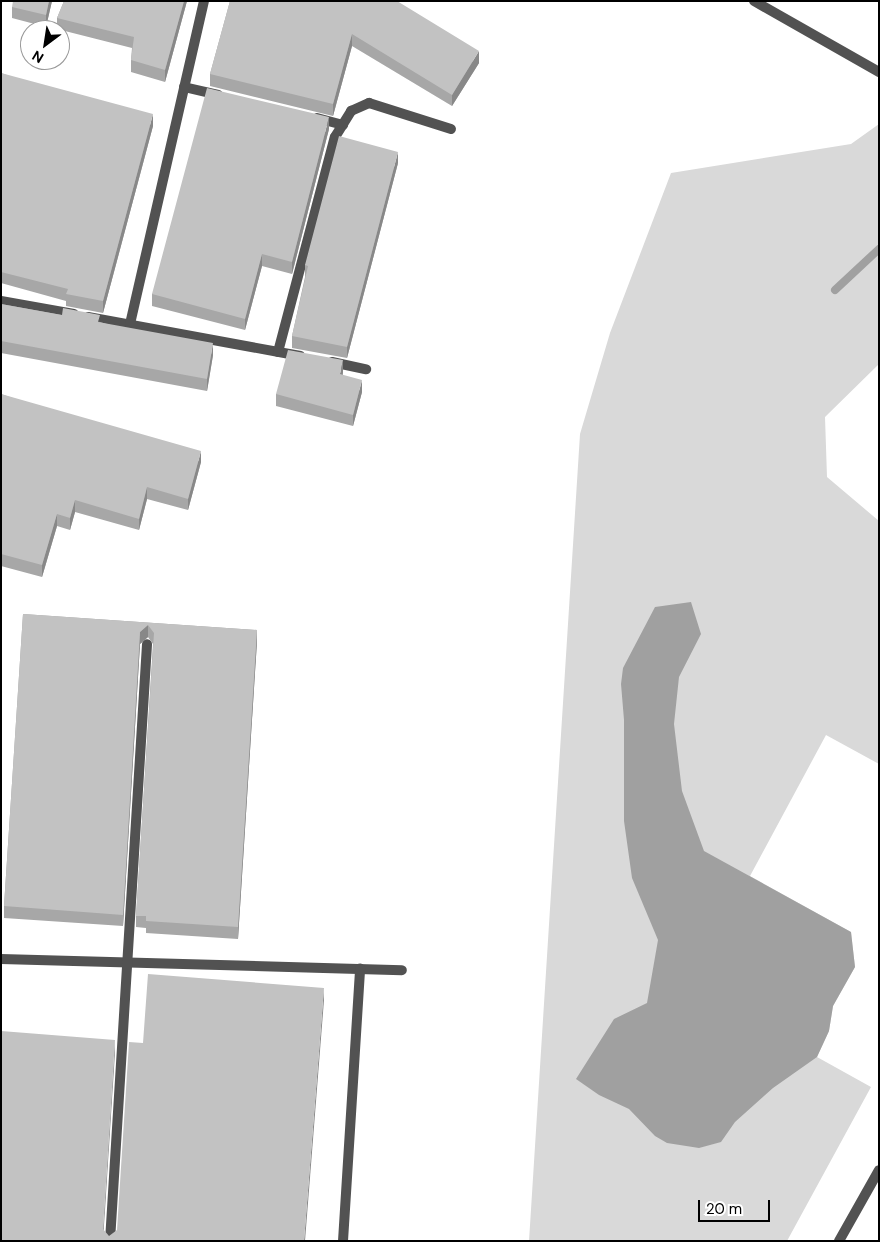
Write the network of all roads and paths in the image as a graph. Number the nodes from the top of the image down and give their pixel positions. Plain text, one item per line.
1 (204, 1) edge
2 (754, 1) edge
3 (879, 72) edge
4 (184, 87) junction
5 (231, 98) edge
6 (306, 116) edge
7 (343, 125) junction
8 (451, 129) dead end
9 (1, 301) edge
10 (130, 324) junction
11 (278, 352) junction
12 (366, 368) dead end
13 (147, 644) edge
14 (1, 959) edge
15 (127, 962) junction
16 (360, 969) junction
17 (402, 970) dead end
18 (879, 1170) edge
19 (110, 1241) edge
20 (343, 1241) edge
21 (839, 1241) edge

1 - 4 lane
2 - 3 lane
4 - 5 lane
4 - 10 lane
6 - 7 lane
7 - 8 lane
7 - 11 lane
9 - 10 lane
10 - 11 lane
11 - 12 lane
13 - 15 lane
14 - 15 lane
15 - 16 lane
15 - 19 lane
16 - 17 lane
16 - 20 lane
18 - 21 lane

